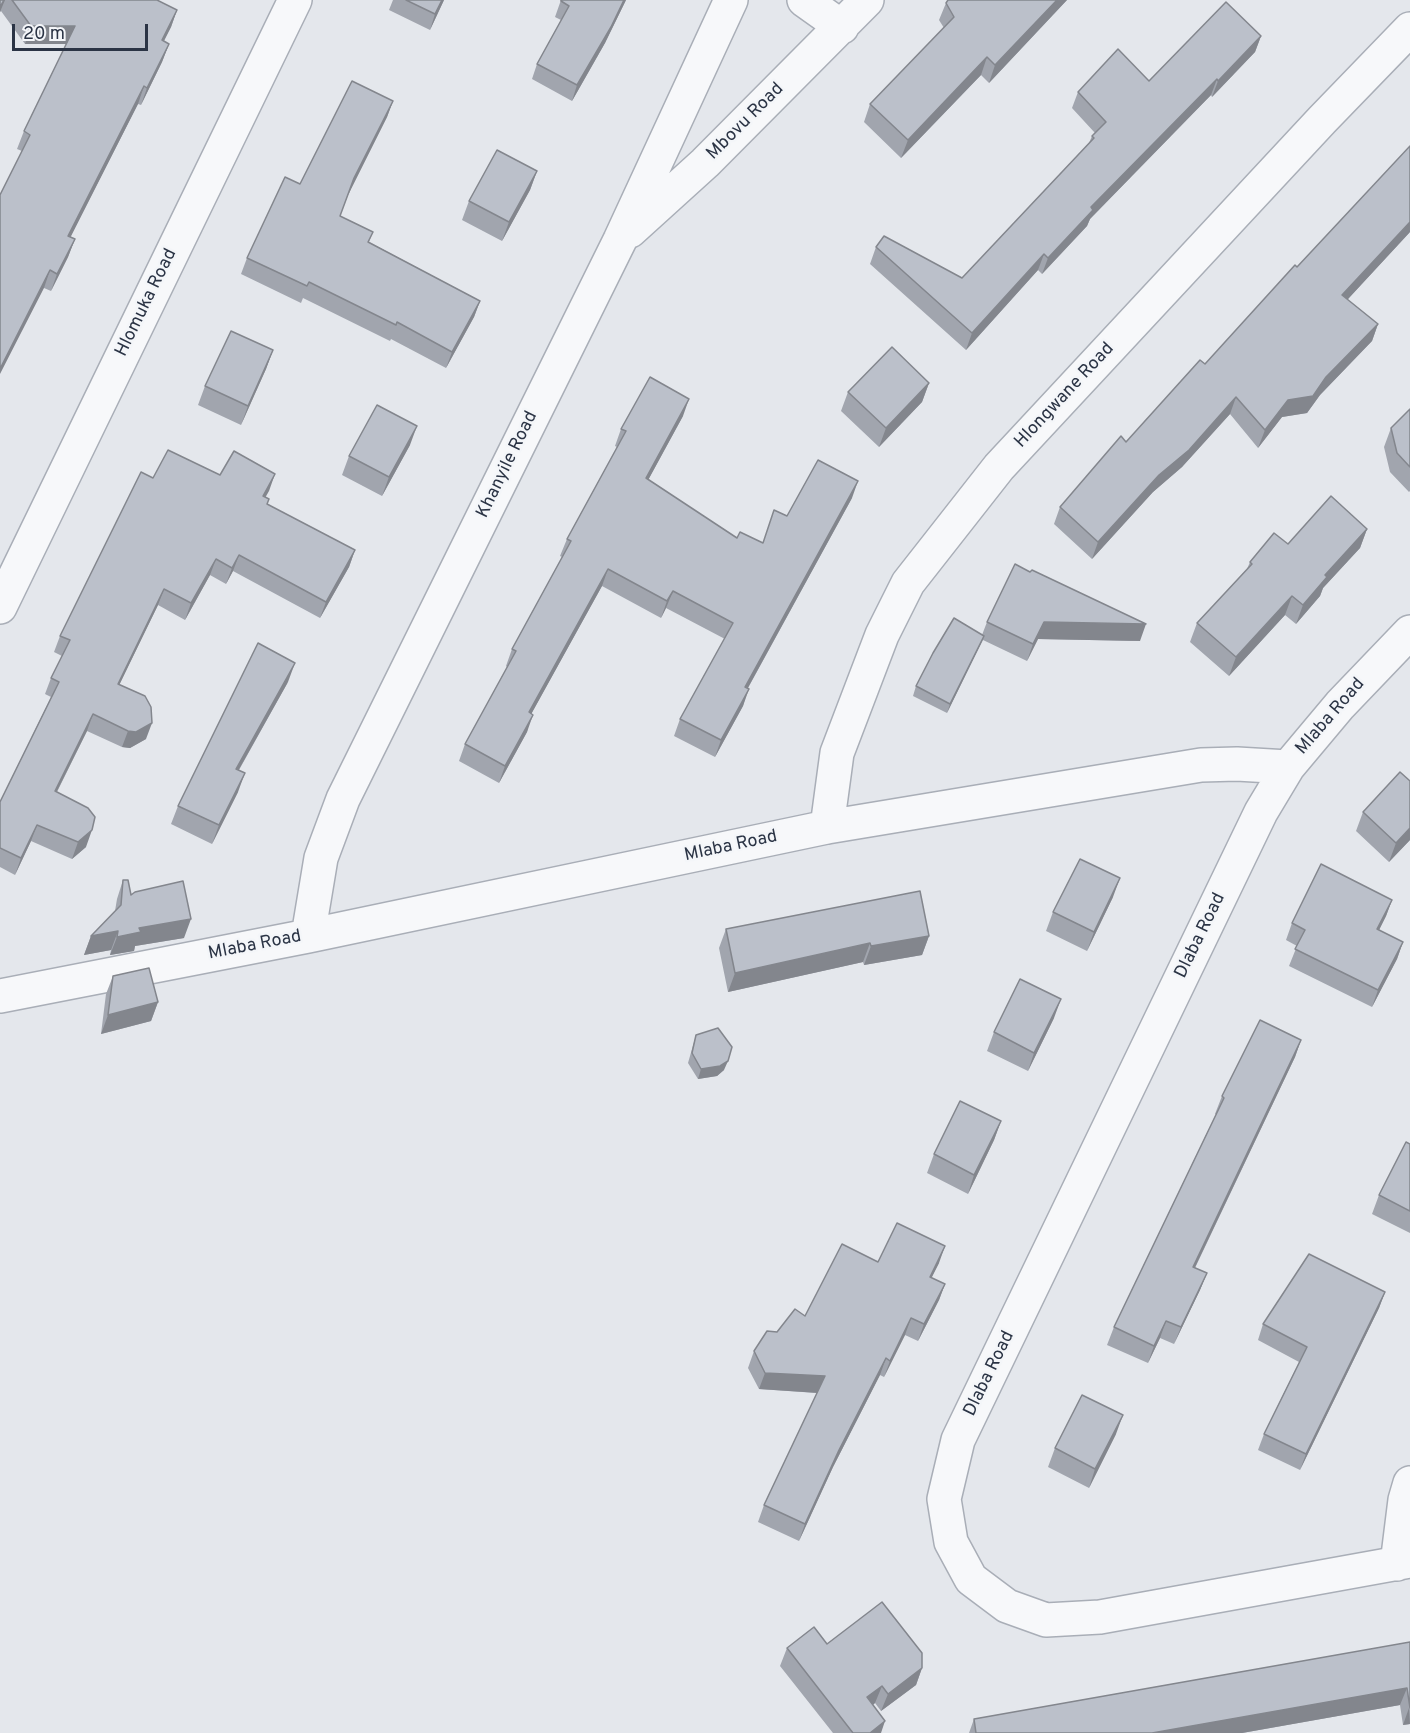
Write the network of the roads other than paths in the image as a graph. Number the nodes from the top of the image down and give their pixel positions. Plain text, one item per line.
1 (295, 0) edge
2 (731, 0) edge
3 (804, 0) edge
4 (867, 0) edge
5 (842, 27) junction
6 (1410, 29) edge
7 (620, 240) junction
8 (0, 607) edge
9 (1410, 632) edge
10 (1287, 767) junction
11 (827, 827) junction
12 (308, 936) junction
13 (0, 996) edge
14 (1410, 1483) edge
15 (1404, 1563) edge

1 - 8 street, Hlomuka Road
2 - 7 street, Khanyile Road
3 - 5 street
4 - 5 street, Mbovu Road
5 - 7 street, Mbovu Road
6 - 11 street, Hlongwane Road
7 - 12 street, Khanyile Road
9 - 10 street, Mlaba Road
10 - 11 street, Mlaba Road
10 - 15 street, Dlaba Road
11 - 12 street, Mlaba Road
12 - 13 street, Mlaba Road
14 - 15 street

